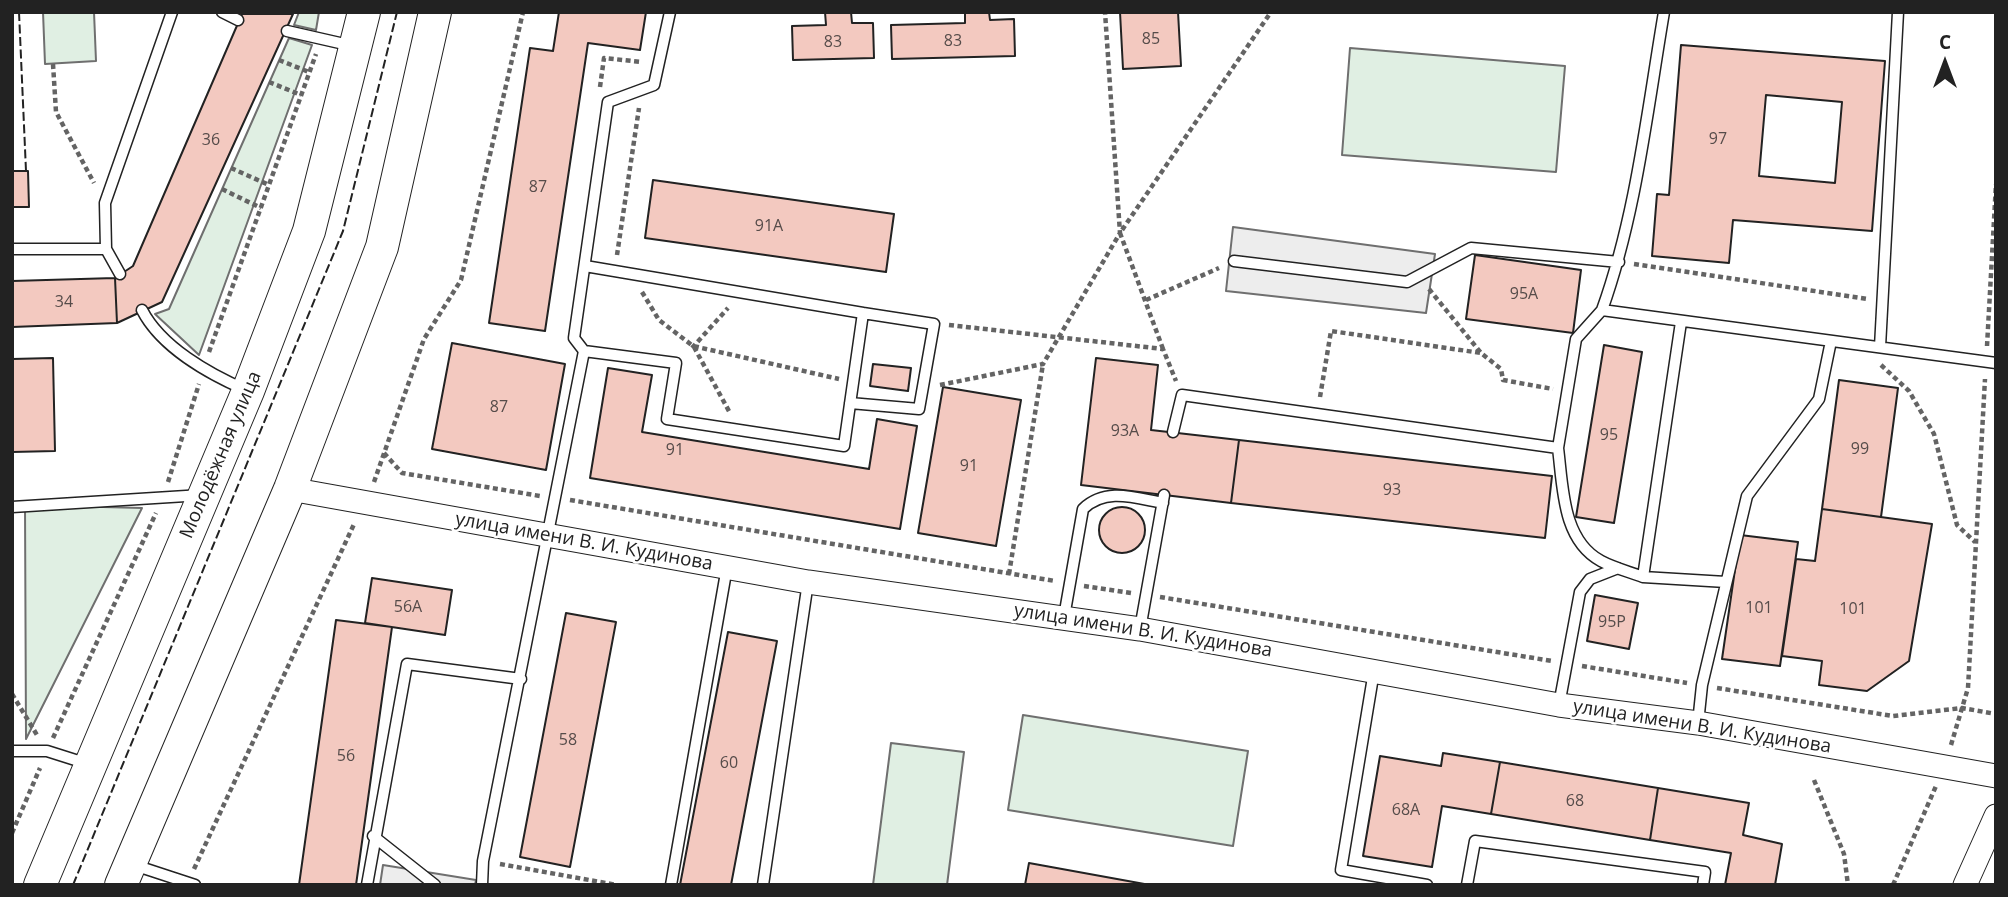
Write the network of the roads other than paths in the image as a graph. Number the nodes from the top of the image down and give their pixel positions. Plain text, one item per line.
1 (172, 12) edge
2 (222, 12) edge
3 (364, 12) edge
4 (435, 12) edge
5 (670, 12) edge
6 (1664, 12) edge
7 (1898, 12) edge
8 (238, 20) dead end
9 (287, 31) dead end
10 (358, 47) junction
11 (12, 249) edge
12 (106, 249) junction
13 (1234, 261) road end
14 (1619, 262) junction
15 (585, 266) junction
16 (120, 274) dead end
17 (142, 310) dead end
18 (1602, 310) junction
19 (863, 313) junction
20 (1681, 322) junction
21 (1831, 341) junction
22 (1880, 347) junction
23 (584, 351) junction
24 (1991, 362) edge
25 (248, 391) junction
26 (850, 403) junction
27 (1173, 432) dead end
28 (1558, 448) junction
29 (290, 489) junction
30 (204, 494) junction
31 (12, 507) edge
32 (549, 536) junction
33 (727, 567) junction
34 (1618, 568) junction
35 (1643, 576) junction
36 (807, 582) junction
37 (1726, 582) junction
38 (1064, 617) junction
39 (1140, 629) junction
40 (1374, 670) junction
41 (521, 679) junction
42 (1559, 705) junction
43 (1698, 723) junction
44 (12, 751) edge
45 (90, 764) junction
46 (1996, 776) edge
47 (1996, 816) edge
48 (373, 836) junction
49 (125, 874) edge
50 (191, 883) edge
51 (40, 885) edge
52 (367, 885) edge
53 (435, 885) edge
54 (482, 885) edge
55 (671, 885) edge
56 (763, 885) edge
57 (1427, 885) edge
58 (1468, 885) edge
59 (1703, 885) edge
60 (1965, 885) edge

1 - 12 lane
2 - 8 lane
3 - 10 main road, Молодёжная улица
4 - 29 main road
5 - 15 lane
6 - 14 lane
7 - 22 lane
9 - 10 lane
10 - 25 main road, Молодёжная улица
11 - 12 lane
12 - 16 lane
13 - 14 lane
14 - 18 lane
15 - 19 lane
15 - 23 lane
17 - 25 lane
18 - 20 lane
18 - 28 lane
19 - 26 lane
19 - 26 lane
20 - 21 lane
20 - 35 lane
21 - 22 lane
21 - 37 lane
22 - 24 lane
23 - 26 lane
23 - 32 lane
25 - 30 main road, Молодёжная улица
27 - 28 lane
28 - 34 lane
29 - 32 street, улица имени В. И. Кудинова
29 - 49 main road
30 - 31 lane
30 - 45 main road, Молодёжная улица
32 - 33 street, улица имени В. И. Кудинова
32 - 41 lane
33 - 36 street, улица имени В. И. Кудинова
33 - 55 lane
34 - 35 lane
34 - 42 lane
35 - 37 lane
36 - 38 street, улица имени В. И. Кудинова
36 - 56 lane
37 - 43 lane
38 - 39 street, улица имени В. И. Кудинова
38 - 39 lane
39 - 40 street, улица имени В. И. Кудинова
40 - 42 street, улица имени В. И. Кудинова
40 - 57 lane
41 - 48 lane
41 - 54 lane
42 - 43 street, улица имени В. И. Кудинова
43 - 46 street, улица имени В. И. Кудинова
44 - 45 lane
45 - 51 main road, Молодёжная улица
47 - 60 street
48 - 52 lane
48 - 53 lane
49 - 50 lane
58 - 59 lane

